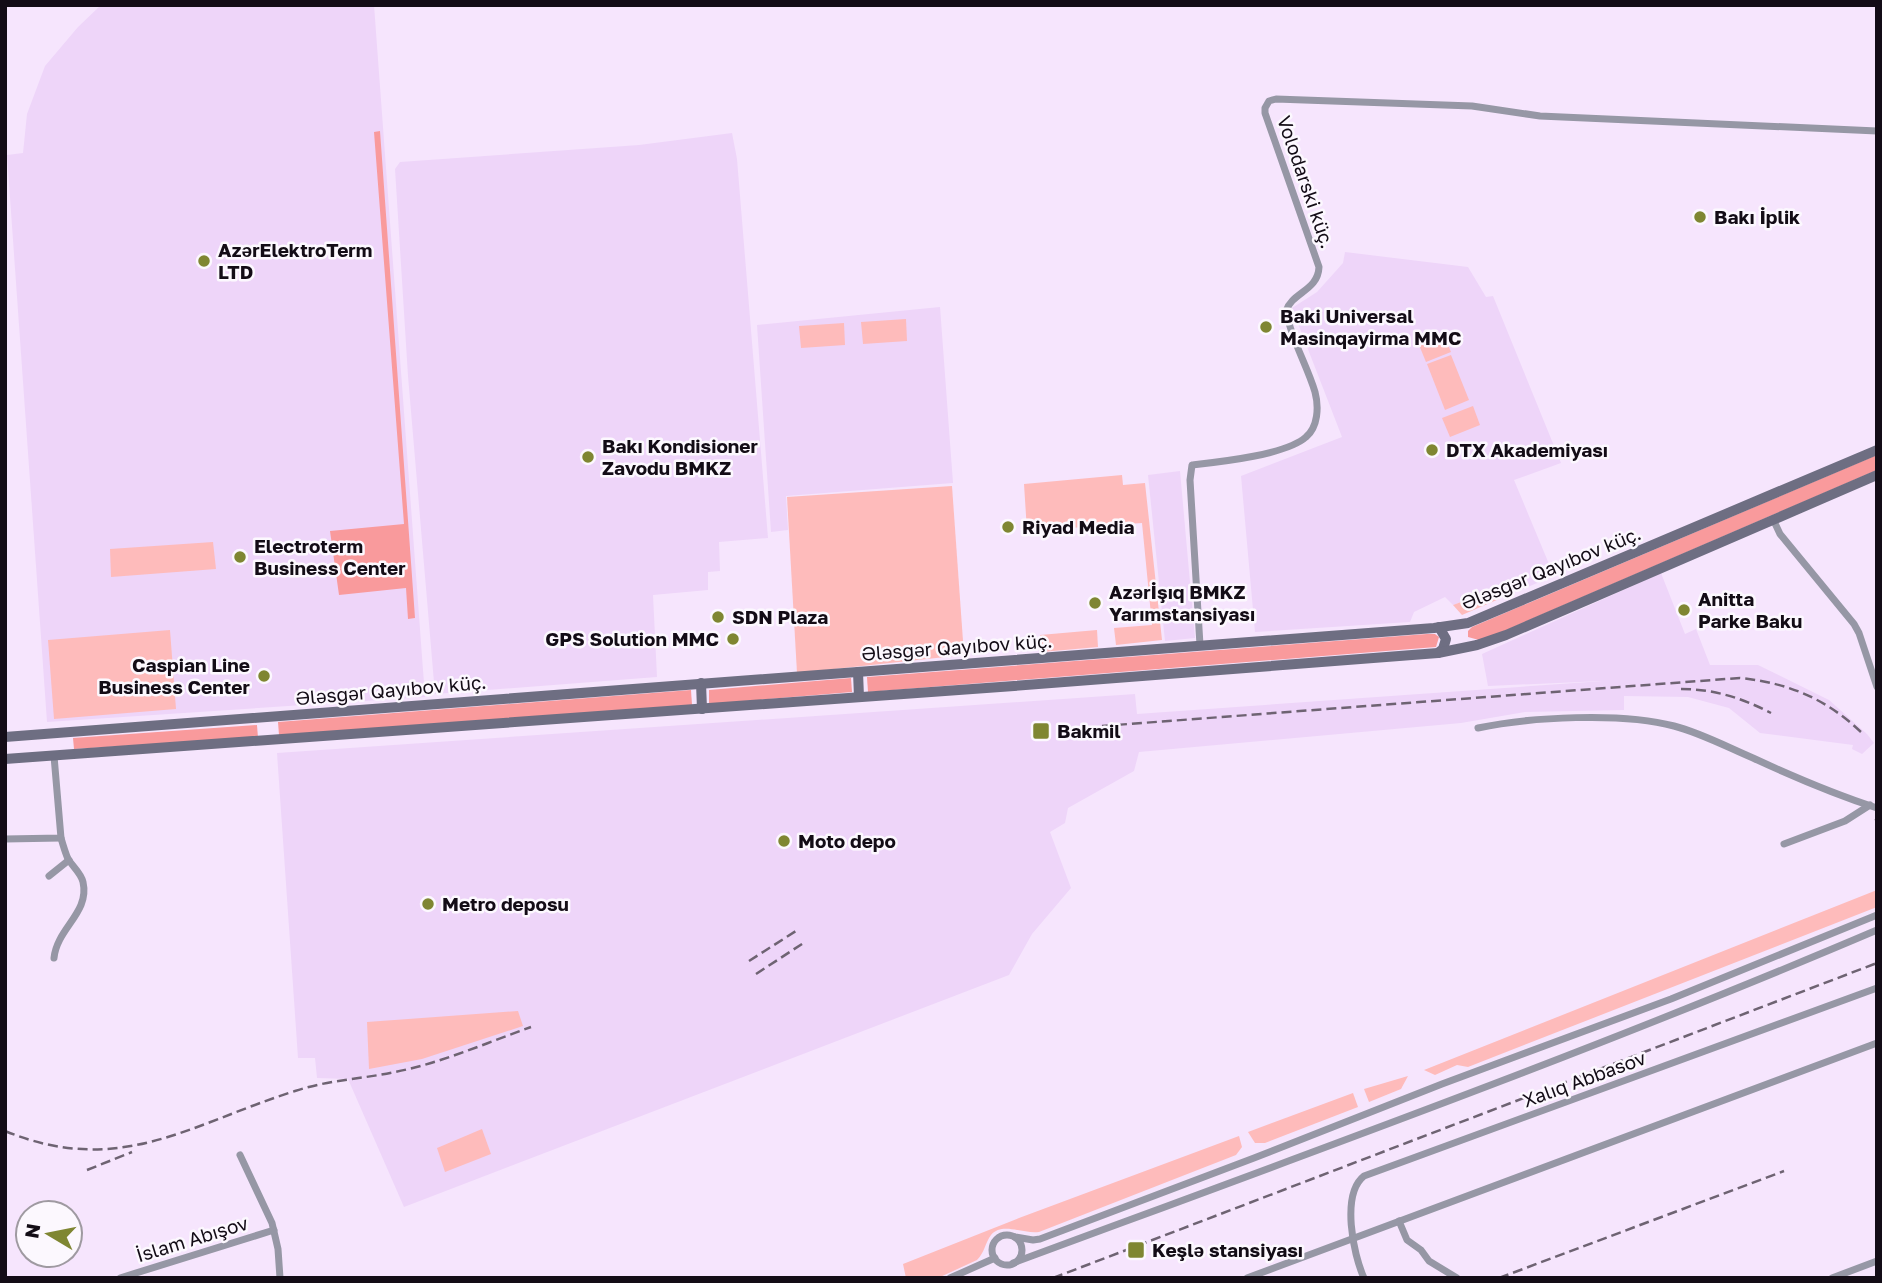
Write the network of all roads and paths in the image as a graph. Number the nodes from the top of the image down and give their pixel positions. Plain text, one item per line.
1 (1877, 131) edge
2 (1877, 450) edge
3 (1877, 475) edge
4 (1773, 519) junction
5 (1468, 623) junction
6 (1440, 627) junction
7 (1200, 645) junction
8 (1477, 645) junction
9 (1438, 653) junction
10 (858, 672) junction
11 (701, 683) junction
12 (1877, 687) edge
13 (859, 697) junction
14 (702, 709) junction
15 (266, 717) junction
16 (1478, 728) dead end
17 (41, 735) junction
18 (5, 737) edge
19 (268, 741) junction
20 (54, 756) junction
21 (5, 759) edge
22 (1873, 807) edge
23 (61, 838) junction
24 (5, 839) edge
25 (1784, 844) dead end
26 (69, 860) junction
27 (49, 876) dead end
28 (1877, 915) edge
29 (1877, 930) edge
30 (54, 958) dead end
31 (1877, 988) edge
32 (1877, 1043) edge
33 (240, 1155) dead end
34 (1399, 1221) junction
35 (274, 1230) junction
36 (1015, 1237) junction
37 (1353, 1238) junction
38 (995, 1258) junction
39 (1877, 1261) edge
40 (1013, 1263) junction
41 (120, 1278) edge
42 (280, 1278) edge
43 (950, 1278) edge
44 (1247, 1278) edge
45 (1364, 1278) edge
46 (1457, 1278) edge
47 (1832, 1278) edge

1 - 7 street, Volodarski küç.
2 - 5 main road, Ələsgər Qayıbov küç.
3 - 4 main road
4 - 8 main road
4 - 12 street
5 - 6 main road, Ələsgər Qayıbov küç.
5 - 8 main road
6 - 7 main road, Ələsgər Qayıbov küç.
6 - 9 main road
7 - 10 main road, Ələsgər Qayıbov küç.
8 - 9 main road
9 - 13 main road
10 - 11 main road, Ələsgər Qayıbov küç.
10 - 13 main road
11 - 14 main road
11 - 15 main road, Ələsgər Qayıbov küç.
13 - 14 main road
14 - 19 main road
15 - 17 main road, Ələsgər Qayıbov küç.
15 - 19 main road
16 - 22 street
17 - 18 main road, Ələsgər Qayıbov küç.
17 - 20 main road
19 - 20 main road
20 - 21 main road
20 - 23 street
22 - 25 street
23 - 24 street
23 - 26 street
26 - 27 street
26 - 30 street
28 - 36 street
29 - 40 street
31 - 37 street, Xalıq Abbasov
32 - 34 street
33 - 35 street, İslam Abışov
34 - 37 street
34 - 46 street
35 - 41 street, İslam Abışov
35 - 42 street, İslam Abışov
36 - 38 street
36 - 40 street
37 - 44 street
37 - 45 street, Xalıq Abbasov
38 - 40 street
38 - 43 street
39 - 47 street

